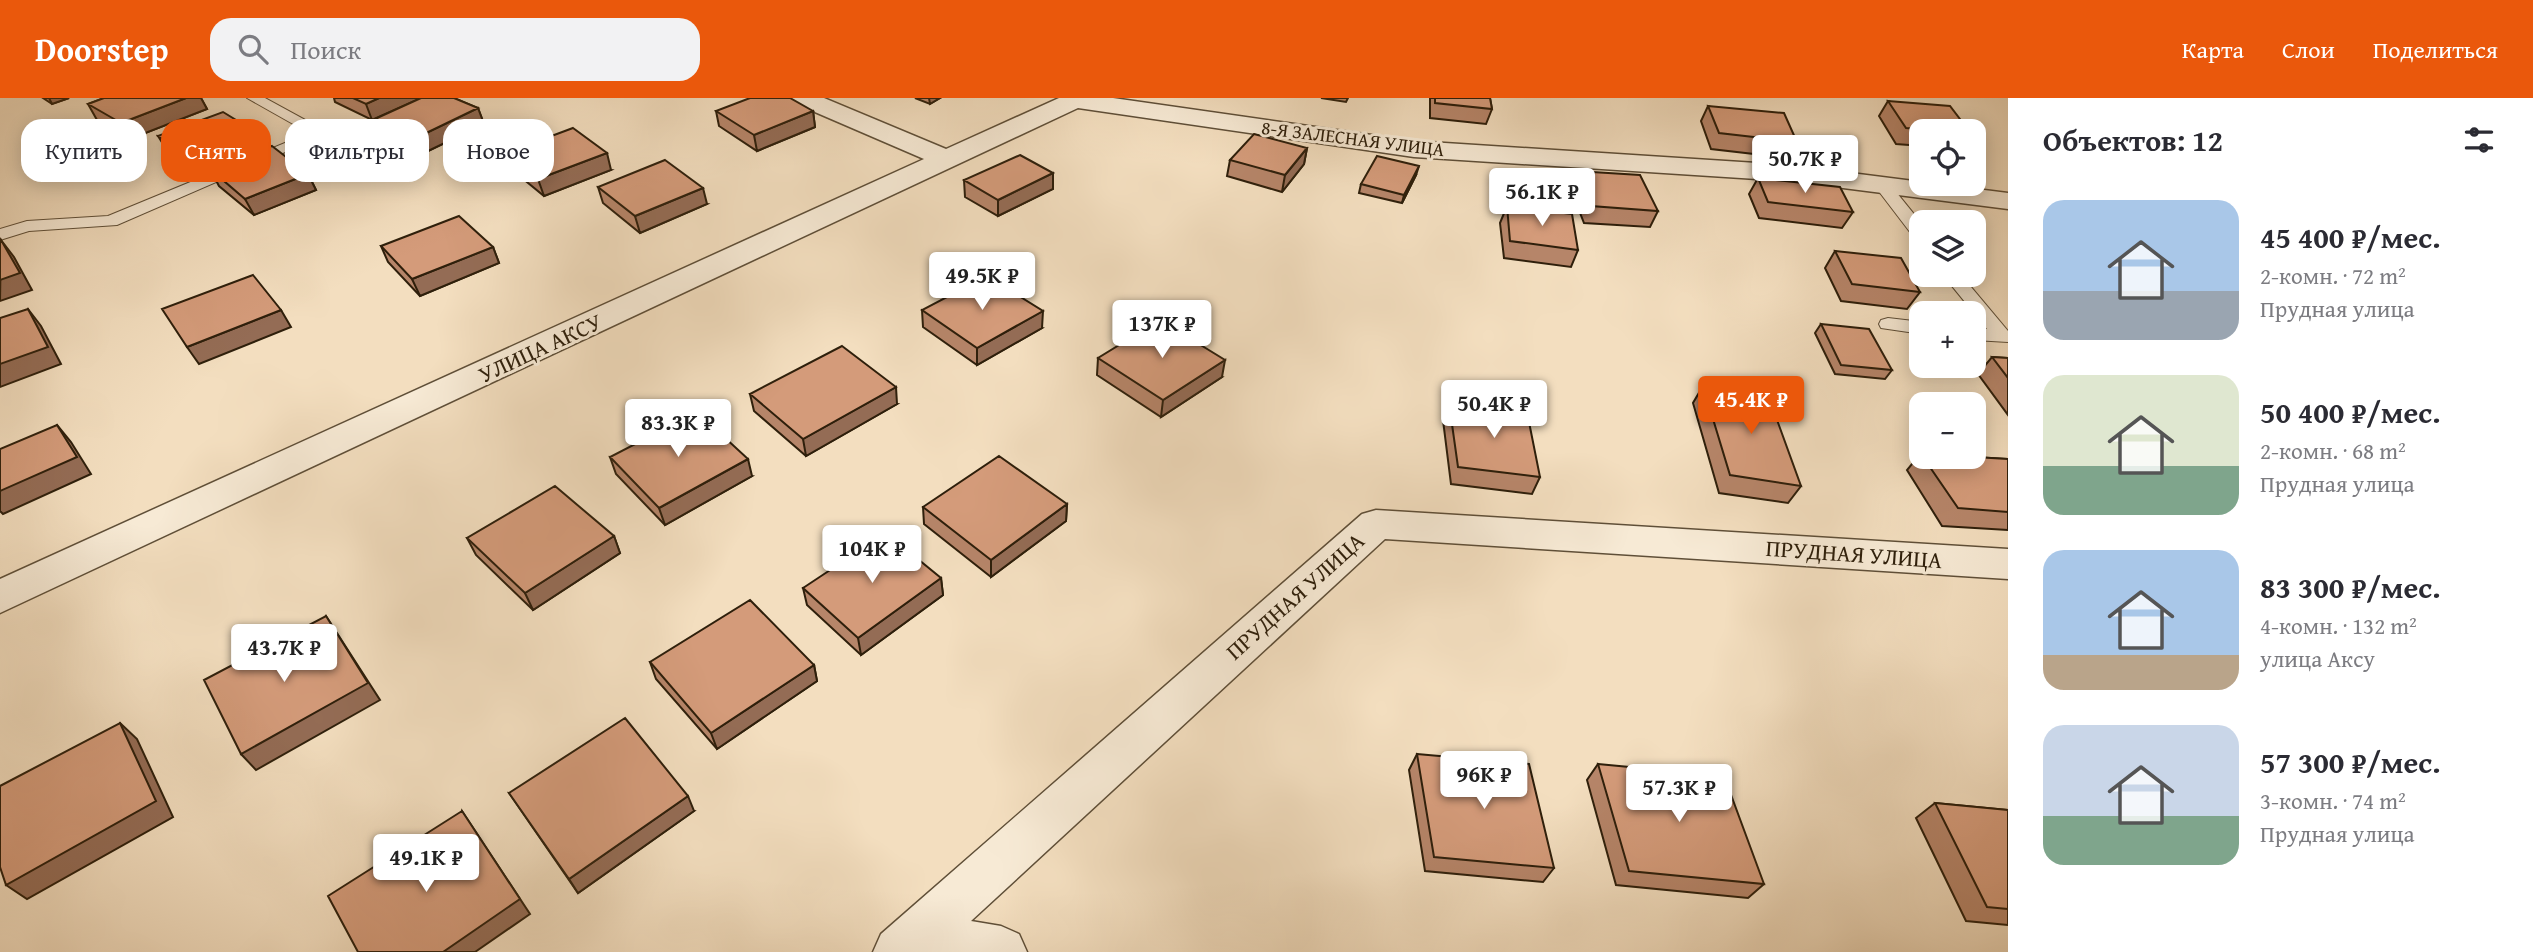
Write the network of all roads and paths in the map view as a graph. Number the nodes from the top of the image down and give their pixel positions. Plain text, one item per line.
1 (254, 98) edge
2 (803, 98) edge
3 (1077, 99) edge
4 (947, 159) junction
5 (1882, 185) junction
6 (2008, 201) edge
7 (1909, 219) edge
8 (0, 235) edge
9 (1961, 287) edge
10 (1973, 301) edge
11 (1986, 314) edge
12 (2008, 317) edge
13 (1986, 318) edge
14 (1888, 324) dead end
15 (1909, 326) edge
16 (1986, 335) edge
17 (2008, 564) edge
18 (0, 597) edge
19 (908, 944) edge
20 (1001, 952) edge

1 - 8 lane
2 - 4 street
3 - 4 street, УЛИЦА АКСУ
3 - 5 street, 8-Я ЗАЛЕСНАЯ УЛИЦА
4 - 18 street, УЛИЦА АКСУ
5 - 6 street, 8-Я ЗАЛЕСНАЯ УЛИЦА
5 - 7 lane
9 - 10 lane
11 - 12 lane
13 - 16 lane
14 - 15 lane
17 - 19 street, ПРУДНАЯ УЛИЦА
19 - 20 street

